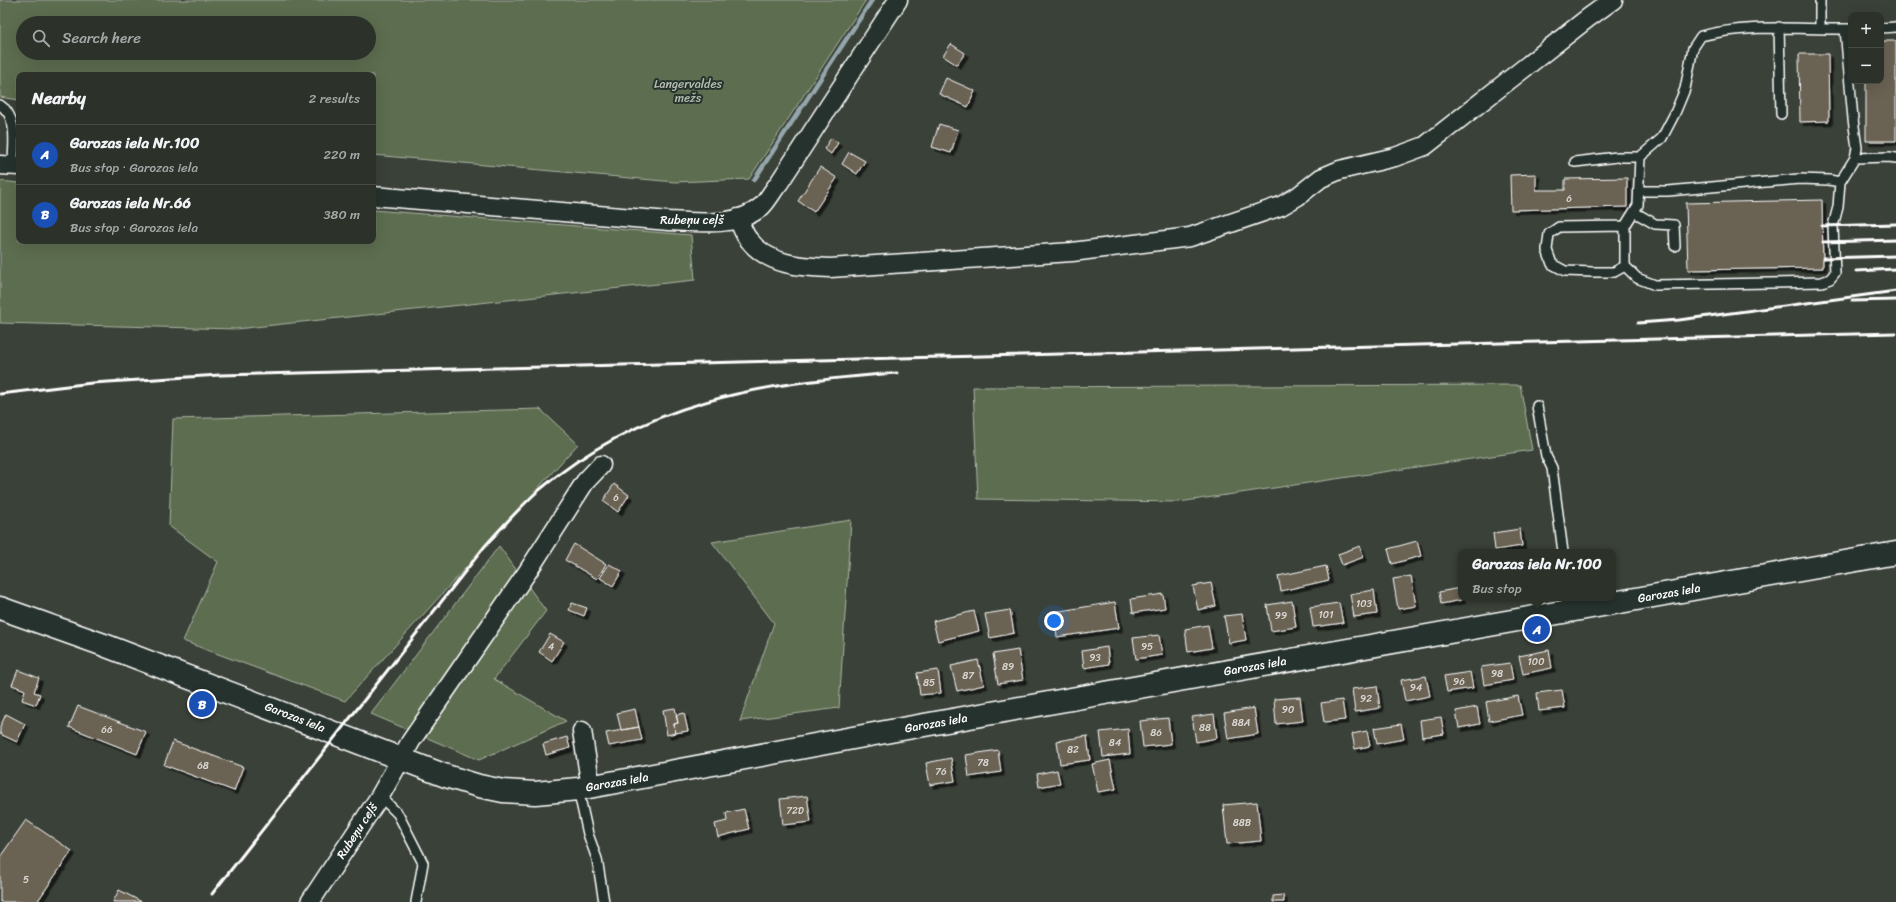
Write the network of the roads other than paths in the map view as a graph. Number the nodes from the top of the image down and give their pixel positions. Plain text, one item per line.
1 (898, 0) edge
2 (1614, 0) edge
3 (1820, 0) edge
4 (1896, 27) edge
5 (1779, 28) junction
6 (1820, 28) junction
7 (1884, 28) edge
8 (1848, 29) edge
9 (1849, 48) edge
10 (0, 105) edge
11 (1781, 114) dead end
12 (1640, 157) junction
13 (1855, 158) junction
14 (1896, 158) edge
15 (1575, 162) dead end
16 (11, 165) edge
17 (1840, 182) junction
18 (1640, 191) junction
19 (376, 196) edge
20 (1634, 212) junction
21 (738, 218) junction
22 (1625, 226) junction
23 (1675, 246) dead end
24 (1625, 266) junction
25 (1537, 406) dead end
26 (601, 465) dead end
27 (1563, 549) edge
28 (1896, 553) edge
29 (1616, 598) edge
30 (1596, 601) edge
31 (1571, 605) edge
32 (0, 608) edge
33 (582, 732) dead end
34 (400, 758) junction
35 (584, 788) junction
36 (380, 796) junction
37 (310, 902) edge
38 (416, 902) edge
39 (604, 902) edge

1 - 21 street, Rubeņu ceļš
2 - 21 street
3 - 6 lane
4 - 7 lane
5 - 6 lane
5 - 11 lane
5 - 12 lane
6 - 8 lane
9 - 13 lane
10 - 16 lane
12 - 15 lane
12 - 18 lane
13 - 14 lane
13 - 17 lane
17 - 18 lane
17 - 24 lane
18 - 20 lane
19 - 21 street, Rubeņu ceļš
20 - 22 lane
20 - 23 lane
22 - 24 lane
22 - 24 lane
25 - 27 lane
26 - 34 street, Rubeņu ceļš
28 - 29 main road, Garozas iela
30 - 31 main road, Garozas iela
31 - 35 main road, Garozas iela
32 - 34 main road, Garozas iela
33 - 35 street
34 - 35 main road, Garozas iela
34 - 36 street, Rubeņu ceļš
35 - 39 lane
36 - 37 street, Rubeņu ceļš
36 - 38 lane

